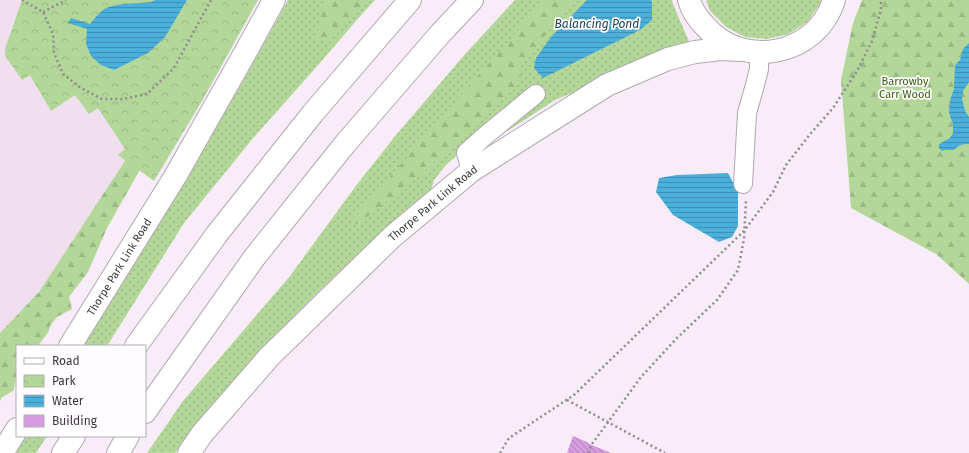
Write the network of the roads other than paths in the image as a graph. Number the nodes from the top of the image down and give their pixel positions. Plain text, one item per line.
1 (274, 0) edge
2 (410, 0) edge
3 (472, 0) edge
4 (689, 0) edge
5 (834, 0) edge
6 (750, 51) junction
7 (536, 94) dead end
8 (471, 171) junction
9 (745, 192) road end
10 (71, 345) edge
11 (137, 345) edge
12 (146, 411) edge
13 (16, 431) edge
14 (73, 437) edge
15 (127, 437) edge
16 (2, 453) edge
17 (63, 453) edge
18 (118, 453) edge
19 (190, 453) edge

1 - 10 highway, Thorpe Park Link Road
2 - 11 highway
3 - 12 highway
4 - 6 highway
5 - 6 highway, Thorpe Park Link Road
6 - 8 highway, Thorpe Park Link Road
6 - 9 lane
7 - 8 lane
8 - 19 highway, Thorpe Park Link Road
13 - 16 highway
14 - 17 highway
15 - 18 highway

